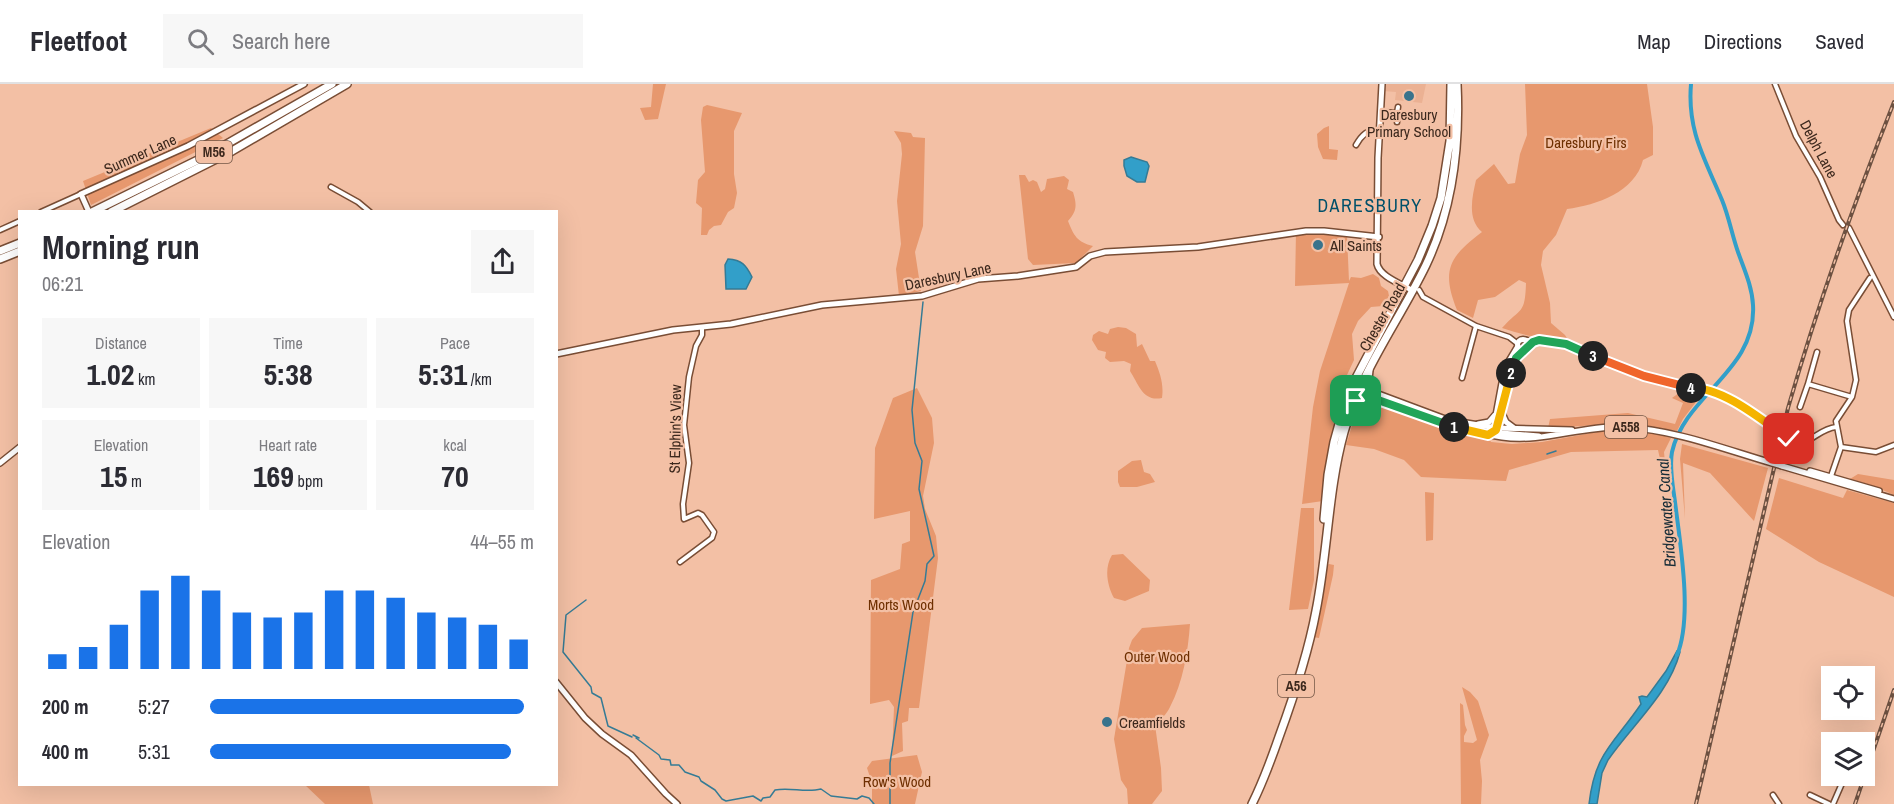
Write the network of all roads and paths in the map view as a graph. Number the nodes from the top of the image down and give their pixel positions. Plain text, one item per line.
1 (304, 84) edge
2 (332, 84) edge
3 (347, 84) edge
4 (1382, 84) edge
5 (1451, 84) edge
6 (1457, 84) edge
7 (1775, 84) edge
8 (1398, 107) dead end
9 (1380, 112) junction
10 (1397, 113) junction
11 (1397, 122) dead end
12 (1379, 130) junction
13 (1356, 145) dead end
14 (331, 187) dead end
15 (81, 194) junction
16 (45, 210) edge
17 (89, 210) edge
18 (94, 210) edge
19 (115, 210) edge
20 (368, 210) edge
21 (18, 222) edge
22 (1844, 225) dead end
23 (1849, 228) dead end
24 (0, 230) edge
25 (1379, 237) junction
26 (18, 244) edge
27 (0, 251) edge
28 (18, 252) edge
29 (0, 259) edge
30 (1870, 278) dead end
31 (1405, 287) junction
32 (1416, 291) junction
33 (1894, 317) edge
34 (1476, 326) junction
35 (702, 327) junction
36 (1521, 344) junction
37 (1817, 352) dead end
38 (558, 354) edge
39 (1372, 362) junction
40 (1462, 378) dead end
41 (1355, 379) junction
42 (1808, 384) junction
43 (1357, 390) junction
44 (1377, 397) junction
45 (1852, 397) junction
46 (1353, 404) junction
47 (1800, 407) dead end
48 (1498, 412) junction
49 (1341, 420) junction
50 (1476, 425) junction
51 (1836, 427) junction
52 (1496, 429) junction
53 (1516, 429) junction
54 (1579, 430) junction
55 (1488, 435) junction
56 (1546, 437) junction
57 (1894, 445) edge
58 (1841, 447) junction
59 (18, 449) edge
60 (0, 463) edge
61 (1831, 478) junction
62 (1894, 498) edge
63 (680, 562) dead end
64 (1323, 563) junction
65 (558, 684) edge
66 (1840, 786) edge
67 (1773, 795) dead end
68 (1810, 795) dead end
69 (677, 804) edge
70 (1252, 804) edge
71 (1779, 804) edge
72 (1831, 804) edge

1 - 15 main road, Summer Lane
2 - 18 highway, M56
3 - 19 highway, M56
4 - 9 main road, Chester Road
5 - 31 highway, Chester Road / A56
6 - 32 highway, Chester Road / A56
7 - 22 street, Delph Lane
8 - 10 street
9 - 10 street
9 - 12 main road, Chester Road
10 - 11 street
12 - 13 street
12 - 25 main road, Chester Road
14 - 20 street
15 - 16 street
15 - 17 main road
21 - 24 street
23 - 33 street
25 - 31 main road, Chester Road
25 - 35 main road, Daresbury Lane
26 - 27 highway
28 - 29 highway
30 - 45 street
31 - 32 main road
31 - 41 highway, Chester Road / A56
32 - 34 street
32 - 39 highway, Chester Road / A56
34 - 36 street
34 - 40 street
35 - 38 main road, Daresbury Lane
35 - 63 street, St Elphin's View
36 - 48 main road
36 - 48 main road
36 - 51 street, bridge
37 - 42 street
39 - 43 highway, Chester Road / A56
39 - 44 main road
41 - 43 main road, A56
41 - 49 highway, Chester Road / A56
42 - 45 street
42 - 47 street
43 - 44 main road, A558
43 - 46 highway, Chester Road / A56
43 - 49 main road, A56
44 - 46 main road, A558
44 - 50 main road, A558
44 - 55 main road, A558
45 - 51 street
46 - 64 highway, Chester Road / A56
48 - 50 main road
48 - 52 main road
48 - 53 main road
49 - 64 highway, Chester Road / A56
50 - 52 main road, A558
51 - 58 street
52 - 53 main road, A558
52 - 55 main road
52 - 56 main road
53 - 54 main road, A558
54 - 56 main road, A558
54 - 61 main road, A558, bridge
55 - 56 main road, A558
57 - 58 street
58 - 61 street
59 - 60 main road
61 - 62 main road, A558
64 - 70 highway, Chester Road / A56
65 - 69 main road
66 - 72 street
67 - 71 street
68 - 72 street

